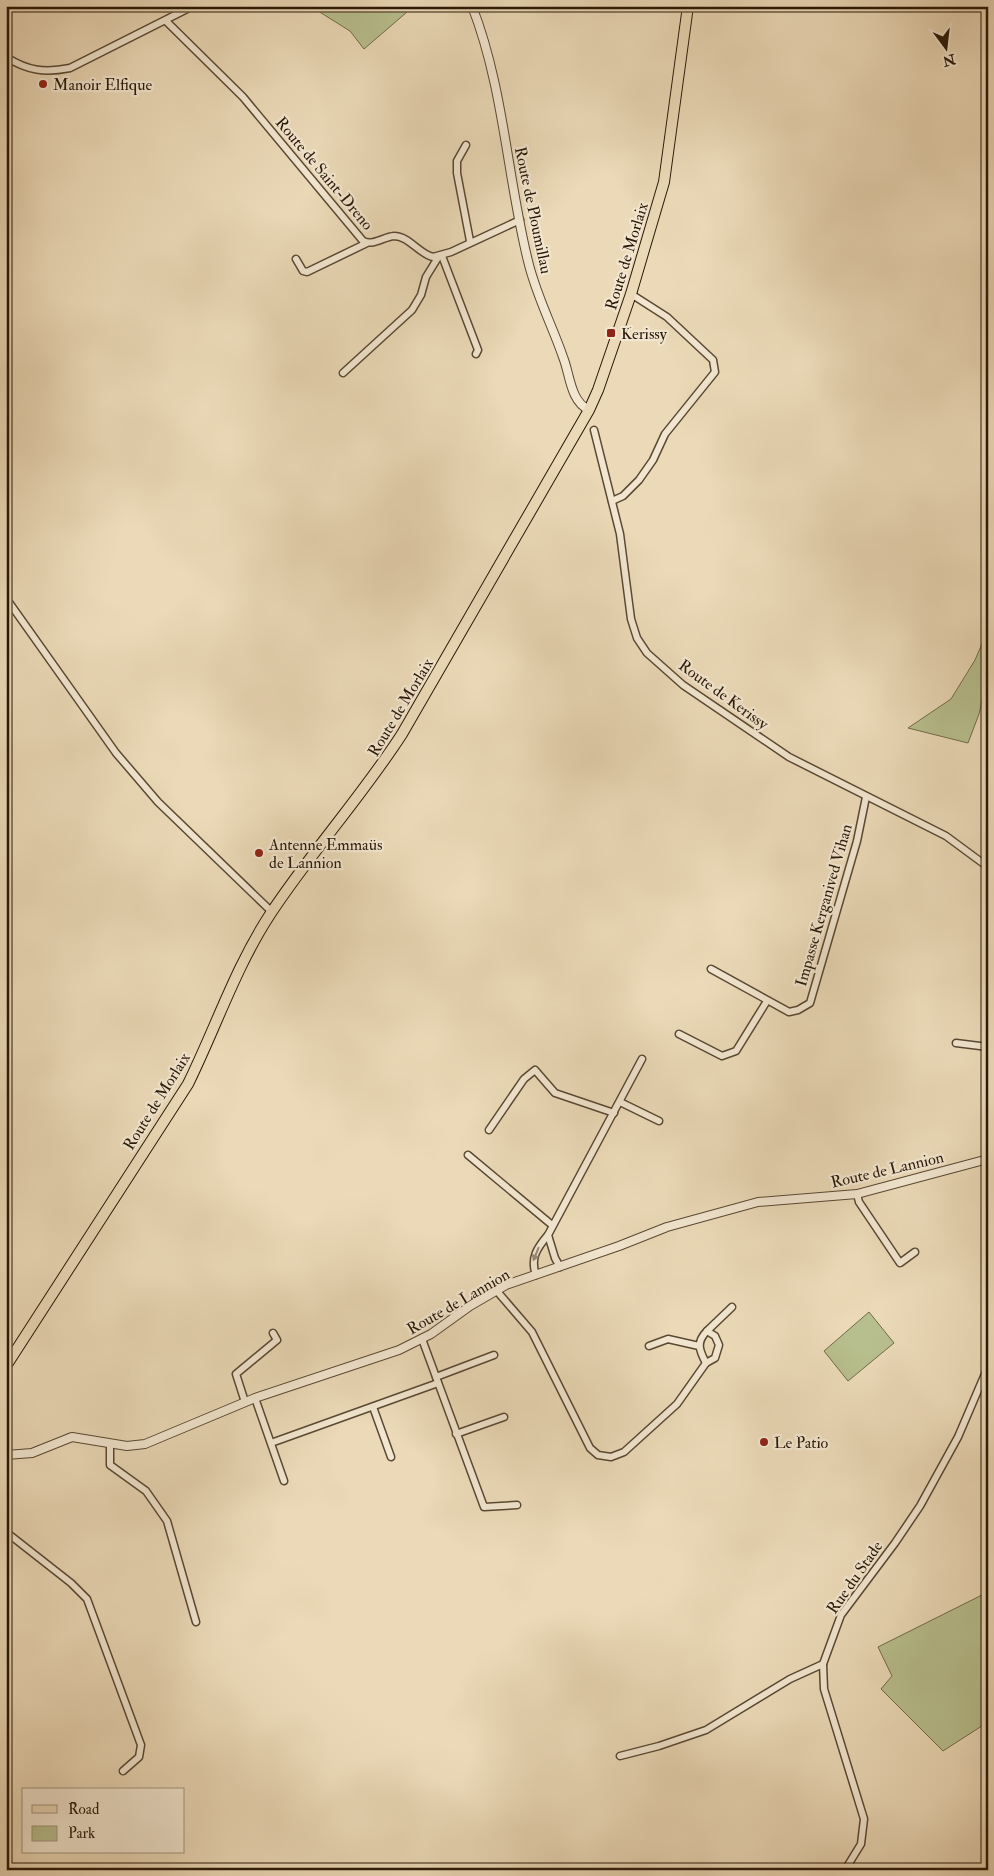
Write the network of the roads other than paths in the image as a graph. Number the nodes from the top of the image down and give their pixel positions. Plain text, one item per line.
1 (193, 6) edge
2 (688, 6) edge
3 (474, 7) edge
4 (166, 21) junction
5 (6, 57) edge
6 (466, 146) dead end
7 (520, 220) junction
8 (470, 242) junction
9 (367, 243) junction
10 (440, 256) junction
11 (296, 259) dead end
12 (631, 294) junction
13 (476, 354) dead end
14 (343, 373) dead end
15 (589, 410) junction
16 (594, 430) dead end
17 (612, 501) junction
18 (6, 598) edge
19 (866, 797) junction
20 (988, 867) edge
21 (272, 912) junction
22 (712, 969) dead end
23 (767, 1001) junction
24 (679, 1034) dead end
25 (956, 1043) dead end
26 (988, 1046) edge
27 (642, 1059) dead end
28 (620, 1102) junction
29 (614, 1113) junction
30 (659, 1121) dead end
31 (489, 1130) dead end
32 (468, 1156) dead end
33 (988, 1159) edge
34 (857, 1194) junction
35 (552, 1225) junction
36 (548, 1235) junction
37 (915, 1252) dead end
38 (560, 1267) junction
39 (536, 1275) junction
40 (496, 1290) junction
41 (732, 1307) dead end
42 (707, 1331) junction
43 (273, 1333) dead end
44 (422, 1339) junction
45 (649, 1346) dead end
46 (699, 1346) junction
47 (494, 1355) dead end
48 (706, 1363) junction
49 (6, 1366) edge
50 (988, 1367) edge
51 (437, 1380) junction
52 (255, 1398) junction
53 (246, 1402) junction
54 (373, 1406) junction
55 (504, 1417) dead end
56 (456, 1434) junction
57 (271, 1443) junction
58 (110, 1444) junction
59 (6, 1455) edge
60 (391, 1457) dead end
61 (284, 1481) dead end
62 (517, 1505) dead end
63 (6, 1532) edge
64 (196, 1622) dead end
65 (823, 1664) junction
66 (620, 1756) dead end
67 (123, 1771) dead end
68 (846, 1870) edge

1 - 4 street
2 - 12 main road, Route de Morlaix
3 - 7 street, Route de Ploumillau
4 - 5 street
4 - 9 street, Route de Saint-Dreno
6 - 8 street
7 - 8 street
7 - 15 street, Route de Ploumillau
8 - 10 street
9 - 10 street, Route de Saint-Dreno
9 - 11 street
10 - 13 street
10 - 14 street
12 - 15 main road, Route de Morlaix
12 - 17 street
15 - 21 main road, Route de Morlaix
16 - 17 street, Route de Kerissy
17 - 19 street, Route de Kerissy
18 - 21 street
19 - 20 street, Route de Kerissy
19 - 23 street, Impasse Kerganived Vihan
21 - 49 main road, Route de Morlaix
22 - 23 street
23 - 24 street
25 - 26 street
27 - 28 street
28 - 29 street
28 - 30 street
29 - 31 street
29 - 35 street
32 - 35 street
33 - 34 street, Route de Lannion
34 - 37 street
34 - 38 street, Route de Lannion
35 - 36 street
36 - 38 street
36 -> 39 street
38 - 39 street, Route de Lannion
39 - 40 street, Route de Lannion
40 - 44 street, Route de Lannion
40 - 48 street
41 - 42 street
42 - 46 street
42 - 48 street
43 - 53 street
44 - 51 street
44 - 52 street, Route de Lannion
45 - 46 street
46 - 48 street
47 - 51 street
50 - 65 street, Rue du Stade
51 - 54 street
51 - 56 street
52 - 53 street, Route de Lannion
52 - 57 street
53 - 58 street, Route de Lannion
54 - 57 street
54 - 60 street
55 - 56 street
56 - 62 street
57 - 61 street
58 - 59 street, Route de Lannion
58 - 64 street
63 - 67 street
65 - 66 street
65 - 68 street, Rue du Stade

